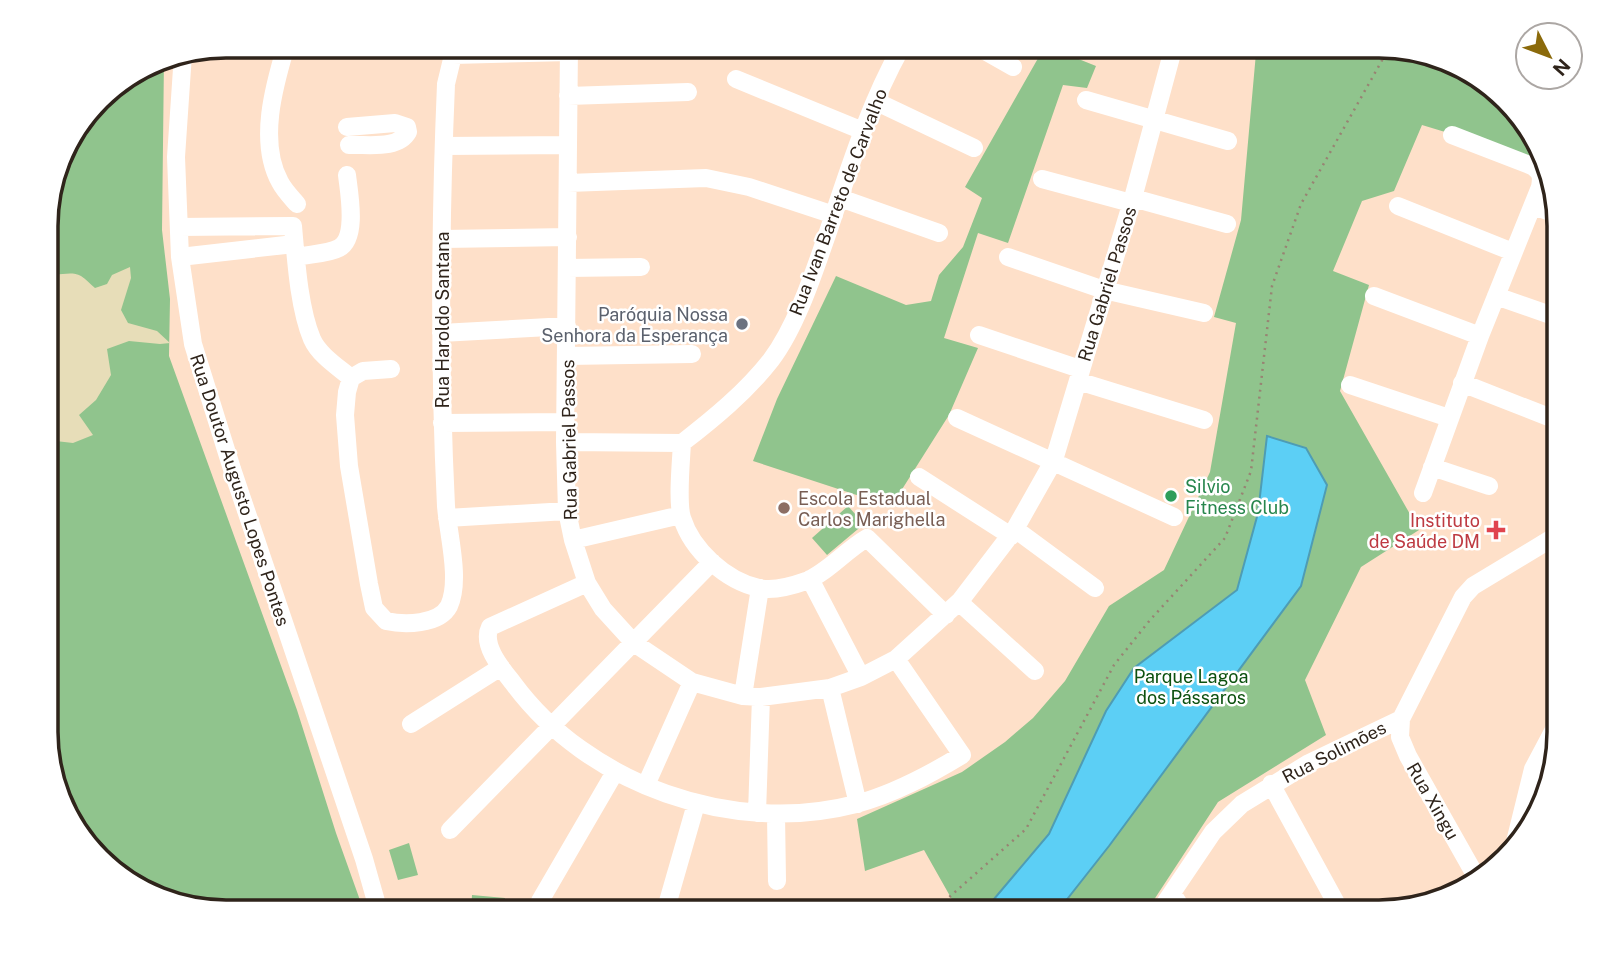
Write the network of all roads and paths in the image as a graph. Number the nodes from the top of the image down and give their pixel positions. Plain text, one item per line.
1 (283, 58) edge
2 (452, 58) edge
3 (569, 58) edge
4 (894, 58) edge
5 (997, 58) edge
6 (1171, 58) edge
7 (1383, 58) edge
8 (182, 63) edge
9 (1013, 67) dead end
10 (736, 79) dead end
11 (688, 92) dead end
12 (568, 96) junction
13 (1086, 100) dead end
14 (875, 101) junction
15 (1154, 120) junction
16 (863, 131) junction
17 (1452, 135) dead end
18 (1228, 141) dead end
19 (568, 145) junction
20 (444, 146) junction
21 (974, 148) dead end
22 (1537, 170) edge
23 (347, 175) dead end
24 (1539, 177) edge
25 (1042, 179) dead end
26 (568, 183) junction
27 (1132, 201) junction
28 (297, 204) dead end
29 (1398, 206) dead end
30 (1533, 206) junction
31 (837, 207) junction
32 (1546, 211) edge
33 (1227, 223) dead end
34 (238, 226) junction
35 (179, 227) junction
36 (939, 233) dead end
37 (568, 237) junction
38 (442, 239) junction
39 (239, 250) junction
40 (295, 250) junction
41 (1513, 252) junction
42 (180, 257) junction
43 (1008, 257) dead end
44 (641, 267) dead end
45 (567, 268) junction
46 (1104, 290) junction
47 (1374, 296) dead end
48 (1496, 296) junction
49 (1204, 313) dead end
50 (1547, 314) edge
51 (567, 326) junction
52 (441, 333) junction
53 (979, 335) dead end
54 (1480, 336) junction
55 (692, 354) dead end
56 (567, 356) junction
57 (391, 369) dead end
58 (1079, 375) junction
59 (351, 378) junction
60 (1462, 383) junction
61 (1350, 384) dead end
62 (1547, 416) edge
63 (957, 418) dead end
64 (1449, 418) junction
65 (1204, 420) dead end
66 (566, 422) junction
67 (442, 423) junction
68 (565, 442) junction
69 (682, 443) junction
70 (1054, 460) junction
71 (1432, 467) junction
72 (919, 477) dead end
73 (1489, 486) dead end
74 (1423, 493) dead end
75 (567, 510) junction
76 (681, 515) junction
77 (1174, 517) dead end
78 (447, 518) junction
79 (1013, 533) junction
80 (573, 540) junction
81 (1547, 541) edge
82 (712, 562) junction
83 (810, 579) junction
84 (587, 583) junction
85 (760, 588) junction
86 (1095, 589) dead end
87 (952, 609) junction
88 (634, 643) junction
89 (896, 659) junction
90 (500, 667) junction
91 (1035, 671) dead end
92 (861, 677) junction
93 (692, 682) junction
94 (830, 688) junction
95 (743, 696) junction
96 (761, 697) junction
97 (1401, 719) junction
98 (411, 724) dead end
99 (552, 726) junction
100 (1547, 743) edge
101 (615, 772) junction
102 (1271, 784) junction
103 (646, 785) junction
104 (696, 803) junction
105 (858, 804) junction
106 (757, 813) junction
107 (776, 814) junction
108 (1520, 824) edge
109 (450, 830) dead end
110 (1473, 871) edge
111 (777, 881) dead end
112 (1172, 892) junction
113 (376, 900) edge
114 (541, 900) edge
115 (668, 900) edge
116 (946, 900) edge
117 (1167, 900) edge
118 (1177, 900) edge
119 (1334, 900) edge

1 - 28 street
2 - 20 street, Rua Haroldo Santana
3 - 12 street, Rua Gabriel Passos
4 - 14 street, Rua Ivan Barreto de Carvalho
5 - 9 street
6 - 15 street, Rua Gabriel Passos
7 - 116 path
8 - 35 street, Rua Doutor Augusto Lopes Pontes
10 - 16 street
11 - 12 street
12 - 19 street, Rua Gabriel Passos
13 - 15 street
14 - 16 street, Rua Ivan Barreto de Carvalho
14 - 21 street
15 - 18 street
15 - 27 street, Rua Gabriel Passos
16 - 31 street, Rua Ivan Barreto de Carvalho
17 - 22 street
19 - 20 street
19 - 26 street, Rua Gabriel Passos
20 - 38 street, Rua Haroldo Santana
23 - 40 street
24 - 30 street
25 - 27 street
26 - 31 street
26 - 37 street, Rua Gabriel Passos
27 - 33 street
27 - 46 street, Rua Gabriel Passos
29 - 41 street
30 - 32 street
30 - 41 street
31 - 36 street
31 - 69 street, Rua Ivan Barreto de Carvalho
34 - 35 street
34 - 39 street
34 - 40 street
35 - 42 street, Rua Doutor Augusto Lopes Pontes
37 - 38 street
37 - 45 street, Rua Gabriel Passos
38 - 52 street, Rua Haroldo Santana
39 - 40 street
39 - 42 street
40 - 59 street
41 - 48 street
42 - 113 street, Rua Doutor Augusto Lopes Pontes
43 - 46 street
44 - 45 street
45 - 51 street, Rua Gabriel Passos
46 - 49 street
46 - 58 street, Rua Gabriel Passos
47 - 54 street
48 - 50 street
48 - 54 street
51 - 52 street
51 - 56 street, Rua Gabriel Passos
52 - 67 street, Rua Haroldo Santana
53 - 58 street
54 - 60 street
55 - 56 street
56 - 66 street, Rua Gabriel Passos
57 - 59 street
58 - 65 street
58 - 70 street, Rua Gabriel Passos
59 - 78 street, Rua Haroldo Santana
60 - 62 street
60 - 64 street
61 - 64 street
63 - 70 street
64 - 71 street
66 - 67 street
66 - 68 street, Rua Gabriel Passos
67 - 78 street, Rua Haroldo Santana
68 - 69 street
68 - 75 street, Rua Gabriel Passos
69 - 76 street
70 - 77 street
70 - 79 street, Rua Gabriel Passos
71 - 73 street
71 - 74 street
72 - 79 street
75 - 78 street
75 - 80 street, Rua Gabriel Passos
76 - 80 street
76 - 82 street
79 - 86 street
79 - 87 street, Rua Gabriel Passos
80 - 84 street, Rua Gabriel Passos
81 - 97 street, Rua Solimões
82 - 85 street
82 - 88 street
83 - 85 street
83 - 87 street
83 - 92 street
84 - 88 street, Rua Gabriel Passos
84 - 90 street
85 - 95 street
87 - 89 street, Rua Gabriel Passos
87 - 91 street
88 - 93 street, Rua Gabriel Passos
88 - 99 street
89 - 92 street, Rua Gabriel Passos
89 - 105 street
90 - 98 street
90 - 99 street
92 - 94 street, Rua Gabriel Passos
93 - 95 street, Rua Gabriel Passos
93 - 103 street
94 - 96 street, Rua Gabriel Passos
94 - 105 street
95 - 96 street, Rua Gabriel Passos
96 - 106 street
97 - 102 street, Rua Solimões
97 - 110 street, Rua Xingu
99 - 101 street
99 - 109 street
100 - 108 street
101 - 103 street
101 - 114 street
102 - 112 street, Rua Solimões
102 - 119 street
103 - 104 street
104 - 106 street
104 - 115 street
105 - 107 street
106 - 107 street
107 - 111 street
112 - 117 street, Rua Solimões
112 - 118 street

